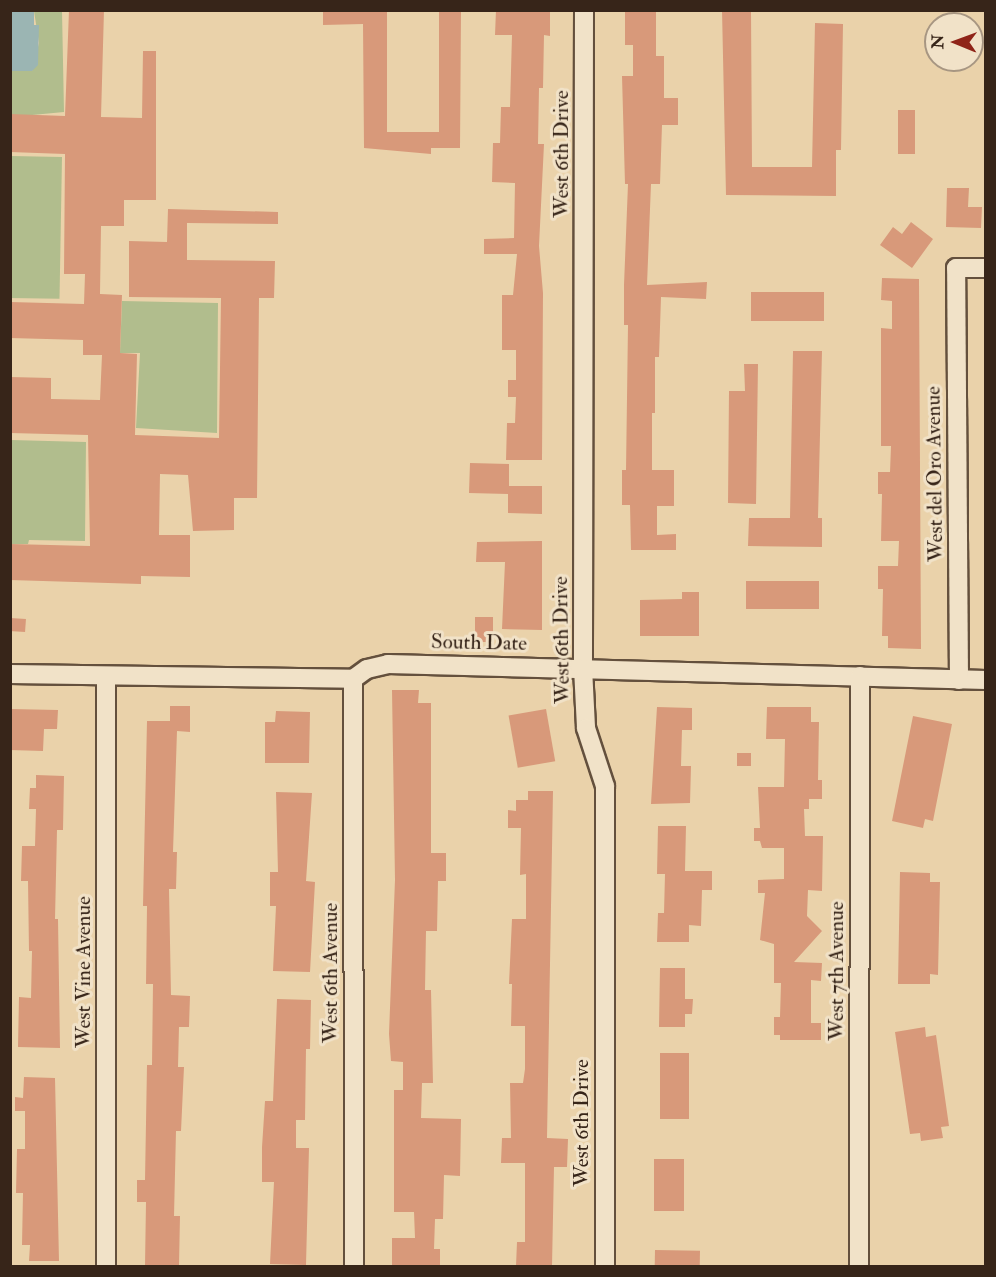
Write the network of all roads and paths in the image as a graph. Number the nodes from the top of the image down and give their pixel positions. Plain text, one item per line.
1 (584, 10) edge
2 (986, 268) edge
3 (583, 668) junction
4 (10, 674) edge
5 (860, 676) junction
6 (106, 677) junction
7 (353, 679) junction
8 (959, 680) junction
9 (986, 681) edge
10 (106, 1266) edge
11 (354, 1266) edge
12 (605, 1266) edge
13 (859, 1266) edge

1 - 3 street, West 6th Drive
2 - 8 street, West del Oro Avenue
3 - 5 street, South Date
3 - 7 street, South Date
3 - 12 street, West 6th Drive
4 - 6 street, South Date
5 - 8 street, South Date
5 - 13 street, West 7th Avenue
6 - 7 street, South Date
6 - 10 street, West Vine Avenue
7 - 11 street, West 6th Avenue
8 - 9 street, South Date

